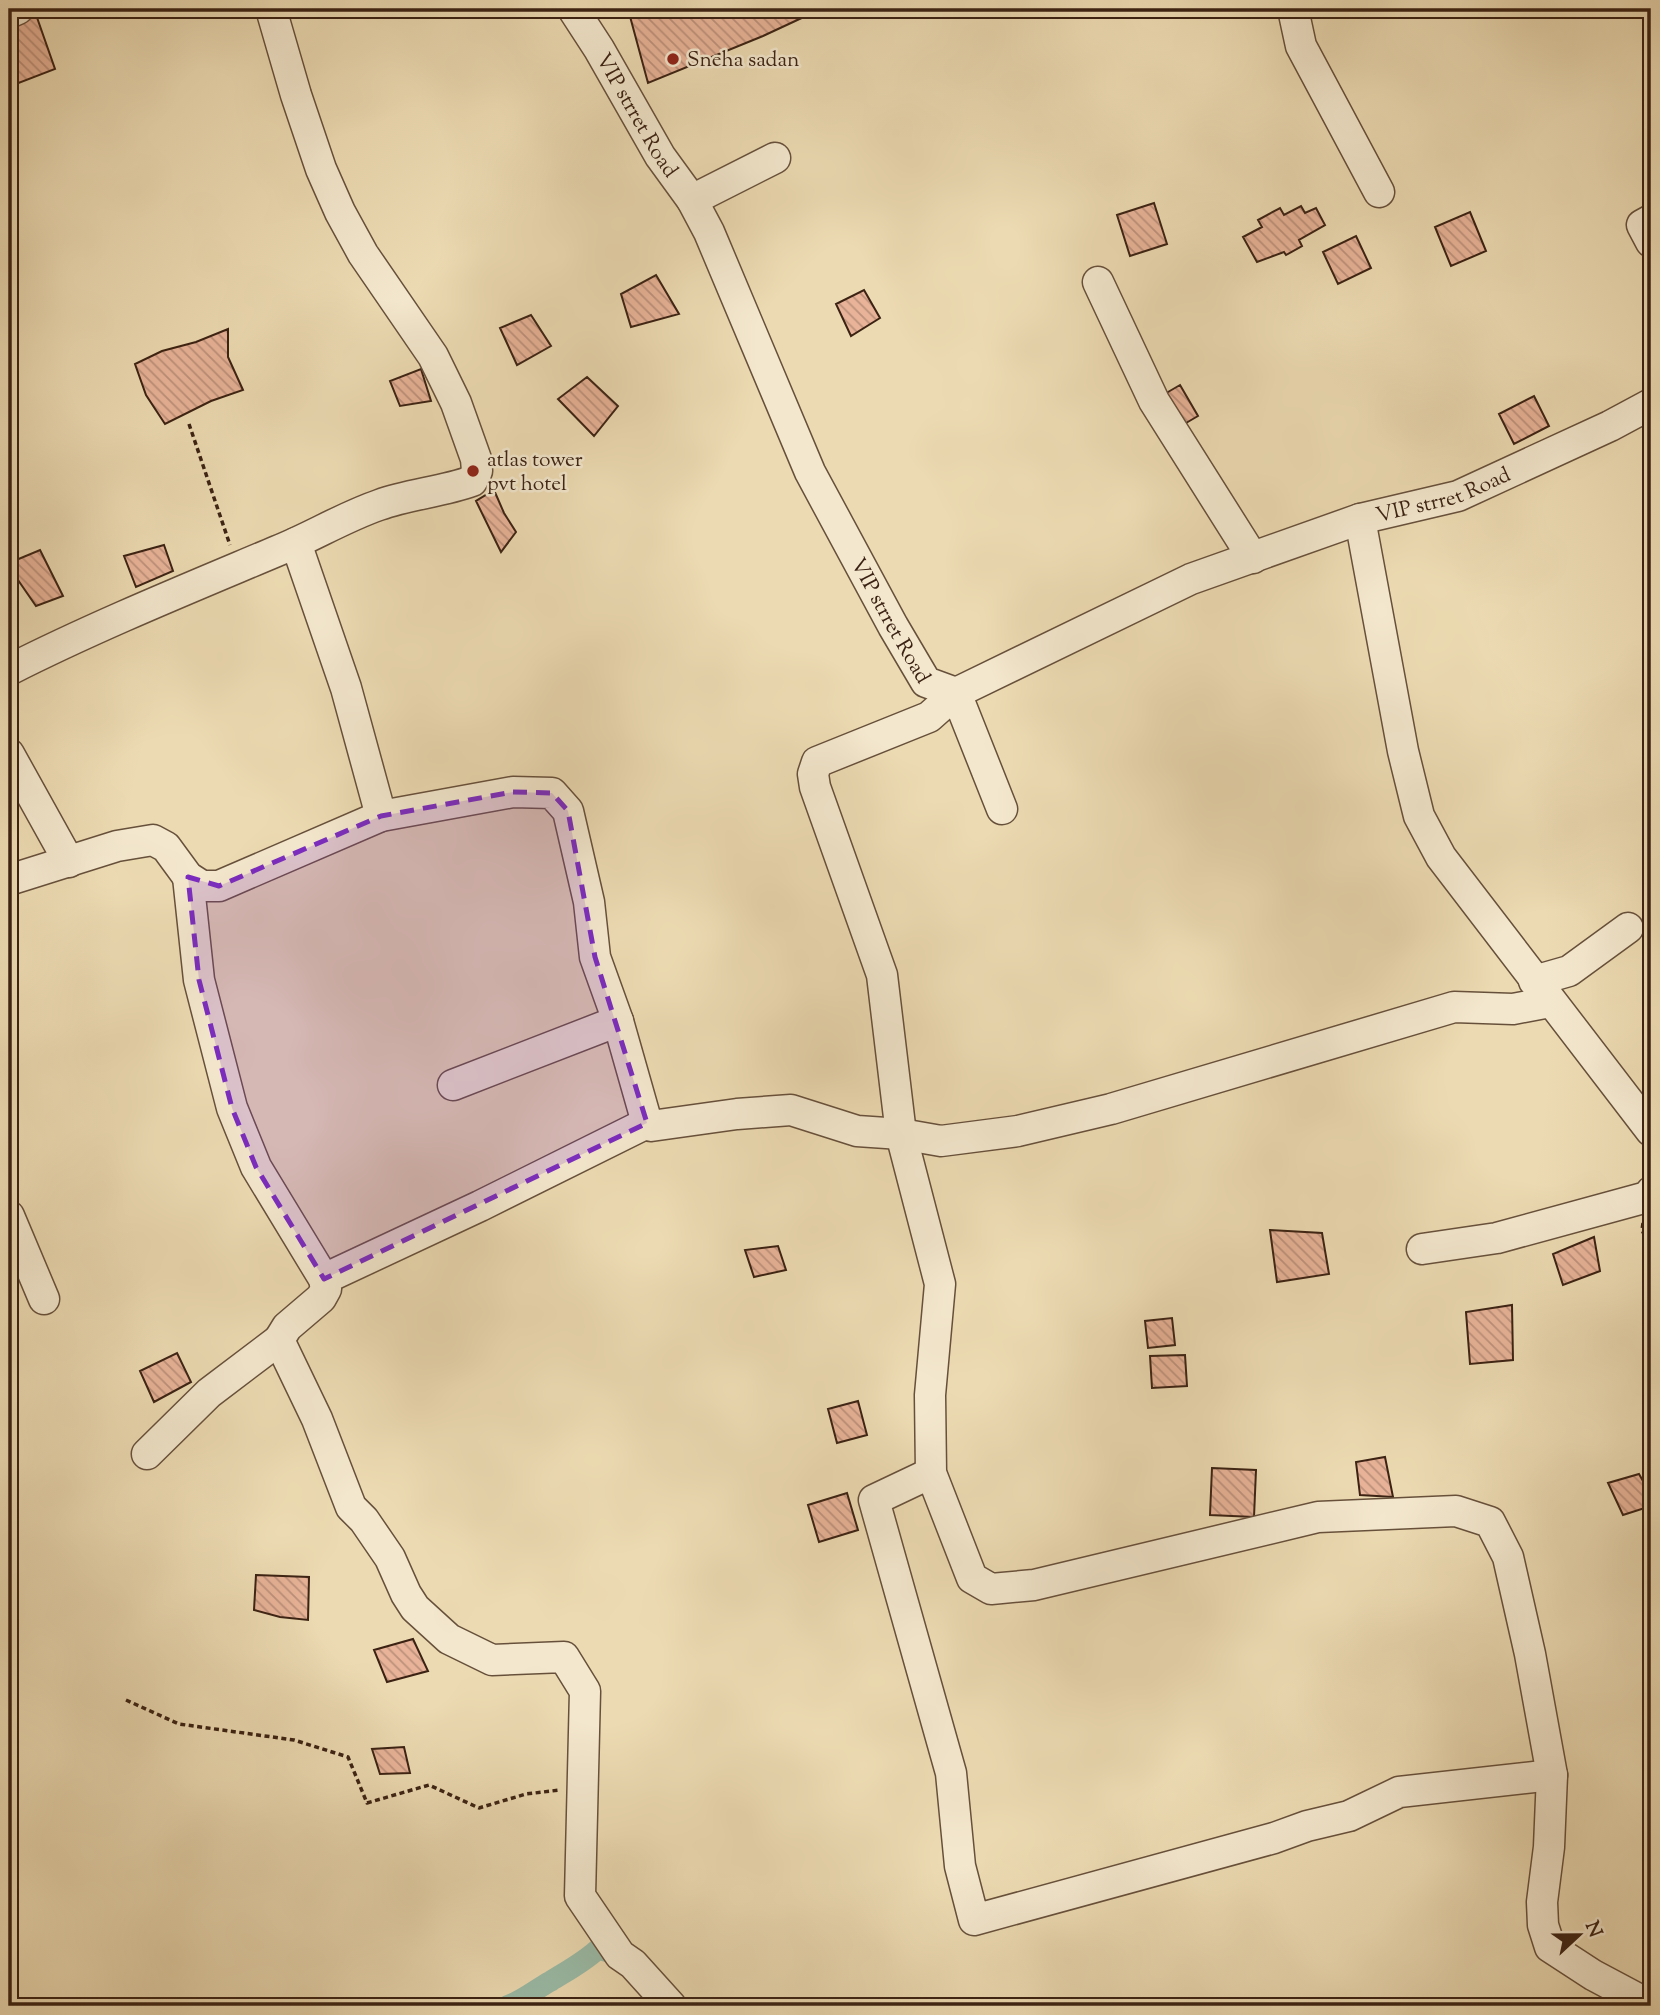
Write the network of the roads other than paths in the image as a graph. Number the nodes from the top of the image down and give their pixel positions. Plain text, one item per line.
1 (18, 9) edge
2 (271, 9) edge
3 (573, 9) edge
4 (1293, 9) edge
5 (9, 13) edge
6 (775, 158) dead end
7 (1379, 191) dead end
8 (692, 200) junction
9 (1651, 220) edge
10 (1651, 242) edge
11 (1098, 282) dead end
12 (1651, 404) edge
13 (1360, 519) junction
14 (296, 543) junction
15 (1253, 558) junction
16 (9, 670) edge
17 (956, 693) junction
18 (9, 754) edge
19 (1002, 809) dead end
20 (381, 816) junction
21 (69, 862) junction
22 (188, 877) junction
23 (9, 880) edge
24 (1628, 928) dead end
25 (1542, 991) junction
26 (618, 1021) junction
27 (453, 1085) dead end
28 (647, 1123) junction
29 (1651, 1131) edge
30 (901, 1134) junction
31 (1651, 1192) edge
32 (9, 1216) edge
33 (1422, 1249) dead end
34 (324, 1279) junction
35 (44, 1299) dead end
36 (279, 1340) junction
37 (147, 1454) dead end
38 (931, 1473) junction
39 (1552, 1775) junction
40 (1644, 1999) edge
41 (671, 2006) edge

1 - 5 street
2 - 14 street
3 - 8 street, VIP strret Road
4 - 7 street
6 - 8 street
8 - 17 street, VIP strret Road
9 - 10 street
11 - 15 street
12 - 13 street, VIP strret Road
13 - 15 street, VIP strret Road
13 - 25 street
14 - 16 street
14 - 20 street
15 - 17 street, VIP strret Road
17 - 19 street
17 - 30 street
18 - 21 street
20 - 22 street
20 - 26 street
21 - 22 street
21 - 23 street
22 - 34 street
24 - 25 street
25 - 29 street
25 - 30 street
26 - 27 street
26 - 28 street
28 - 30 street
28 - 34 street
30 - 38 street
31 - 33 street
32 - 35 street
34 - 36 street
36 - 37 street
36 - 41 street
38 - 39 street
38 - 39 street
39 - 40 street

